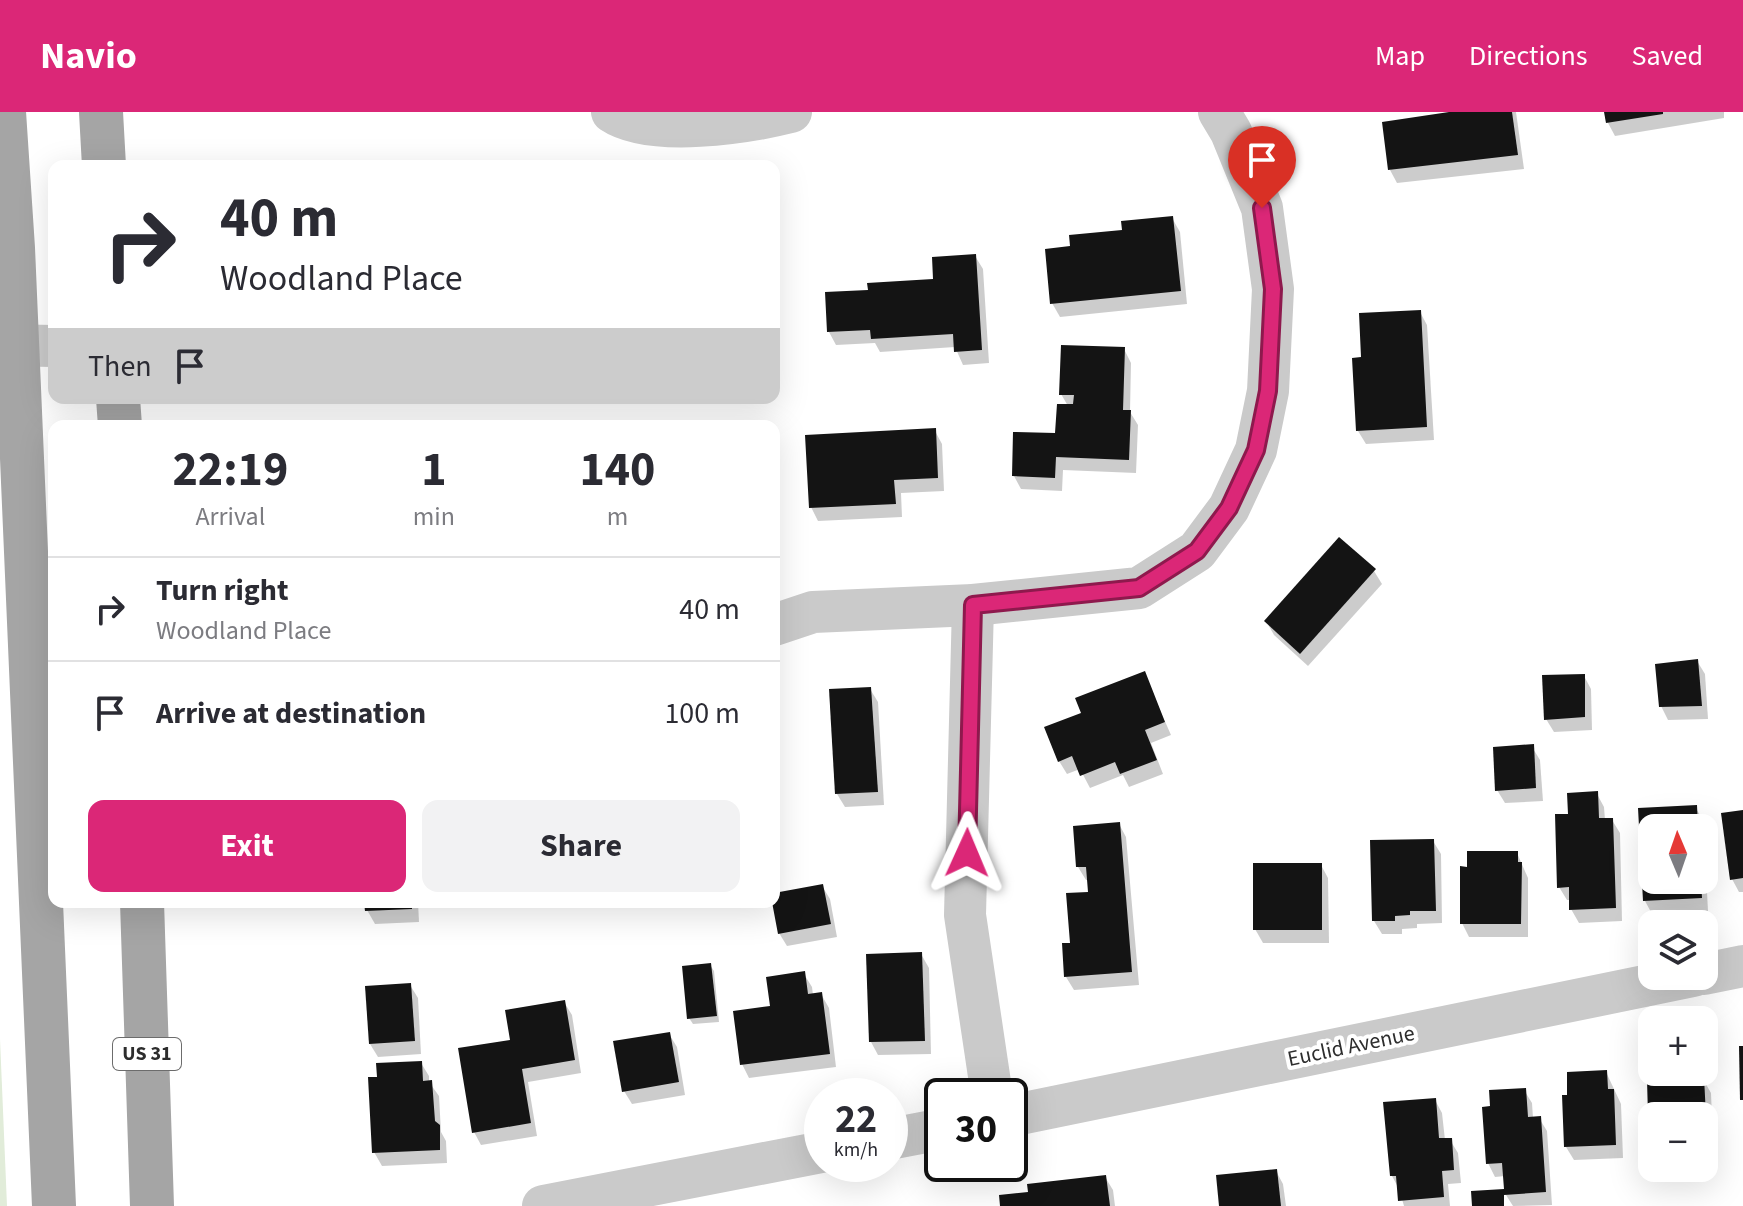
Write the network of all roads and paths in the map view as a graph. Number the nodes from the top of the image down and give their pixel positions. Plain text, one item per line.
1 (4, 112) edge
2 (101, 112) edge
3 (612, 112) edge
4 (791, 112) edge
5 (1219, 112) edge
6 (104, 160) edge
7 (24, 346) edge
8 (973, 605) junction
9 (780, 623) edge
10 (142, 908) edge
11 (1743, 966) edge
12 (1718, 971) edge
13 (1638, 987) edge
14 (989, 1078) edge
15 (1028, 1112) edge
16 (804, 1157) edge
17 (651, 1196) edge
18 (54, 1206) edge
19 (152, 1206) edge
20 (543, 1206) edge

1 - 7 main road
2 - 6 main road
3 - 4 street
5 - 8 street
7 - 18 main road
8 - 9 street
8 - 14 street
10 - 19 main road, US 31
11 - 12 street
13 - 15 street, Euclid Avenue
16 - 17 street
17 - 20 street

